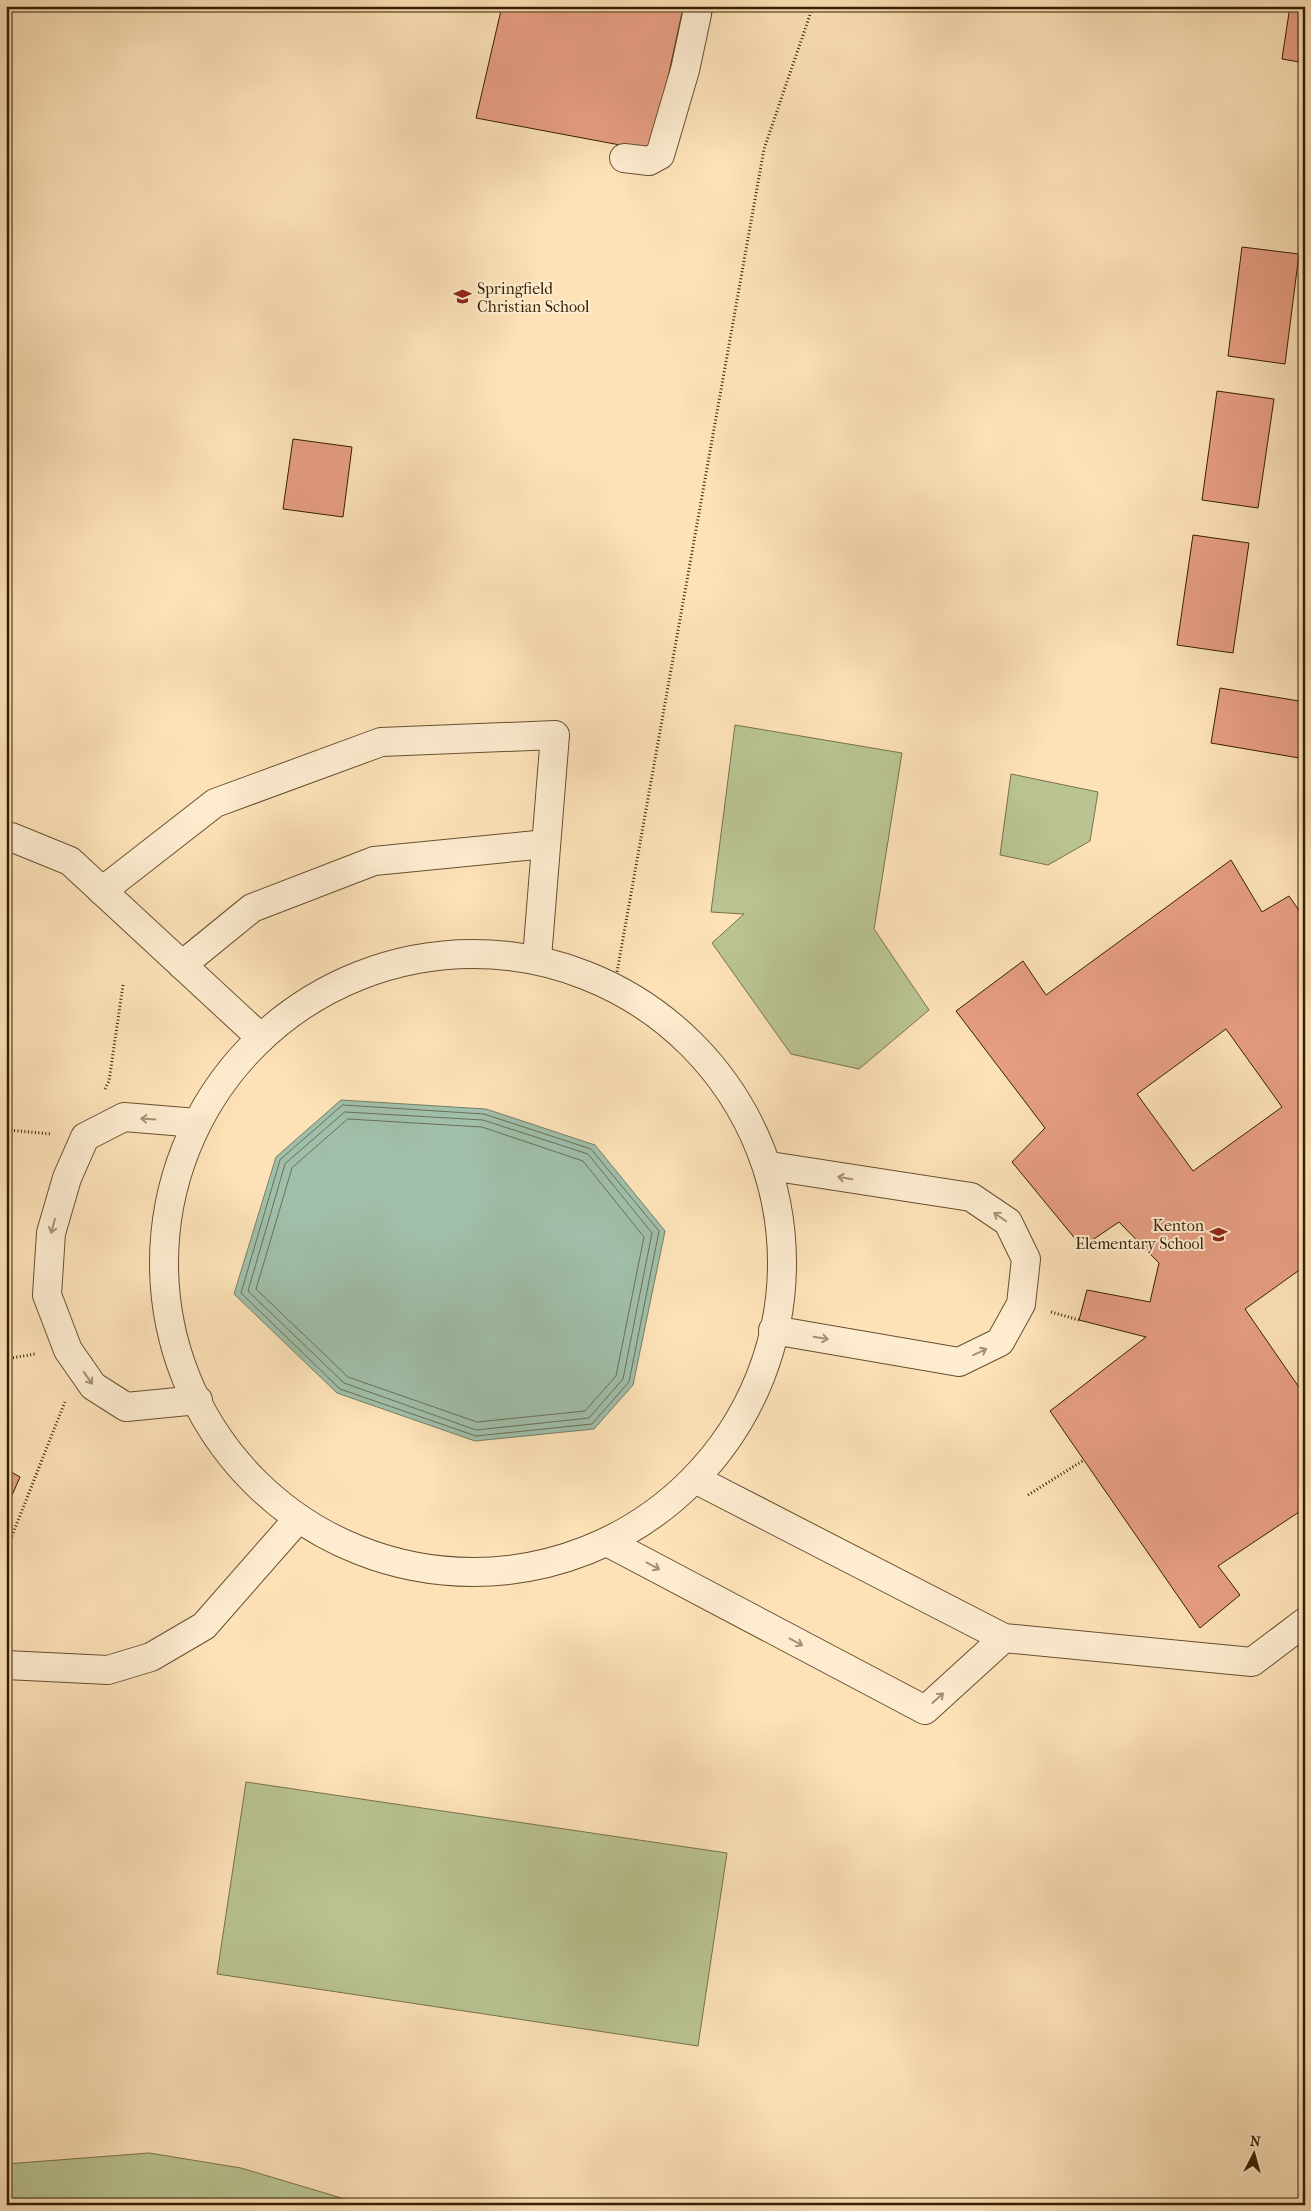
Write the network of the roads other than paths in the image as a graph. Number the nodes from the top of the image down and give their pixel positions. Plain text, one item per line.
1 (698, 14) dead end
2 (624, 158) dead end
3 (6, 837) edge
4 (546, 844) junction
5 (102, 891) junction
6 (537, 958) junction
7 (182, 965) junction
8 (260, 1038) junction
9 (197, 1123) junction
10 (770, 1166) junction
11 (773, 1330) junction
12 (198, 1400) junction
13 (697, 1480) junction
14 (297, 1520) junction
15 (609, 1543) junction
16 (1305, 1622) edge
17 (1004, 1638) junction
18 (6, 1665) edge

1 - 2 street
3 - 5 street
4 - 5 street
4 - 6 street
4 - 7 street
5 - 7 street
6 - 8 street
6 - 10 street
7 - 8 street
8 - 9 street
9 - 12 street
9 -> 12 street
10 - 11 street
11 -> 10 street
11 - 13 street
12 - 14 street
13 - 15 street
13 - 17 street
14 - 15 street
14 - 18 street
15 -> 17 street
16 - 17 street

